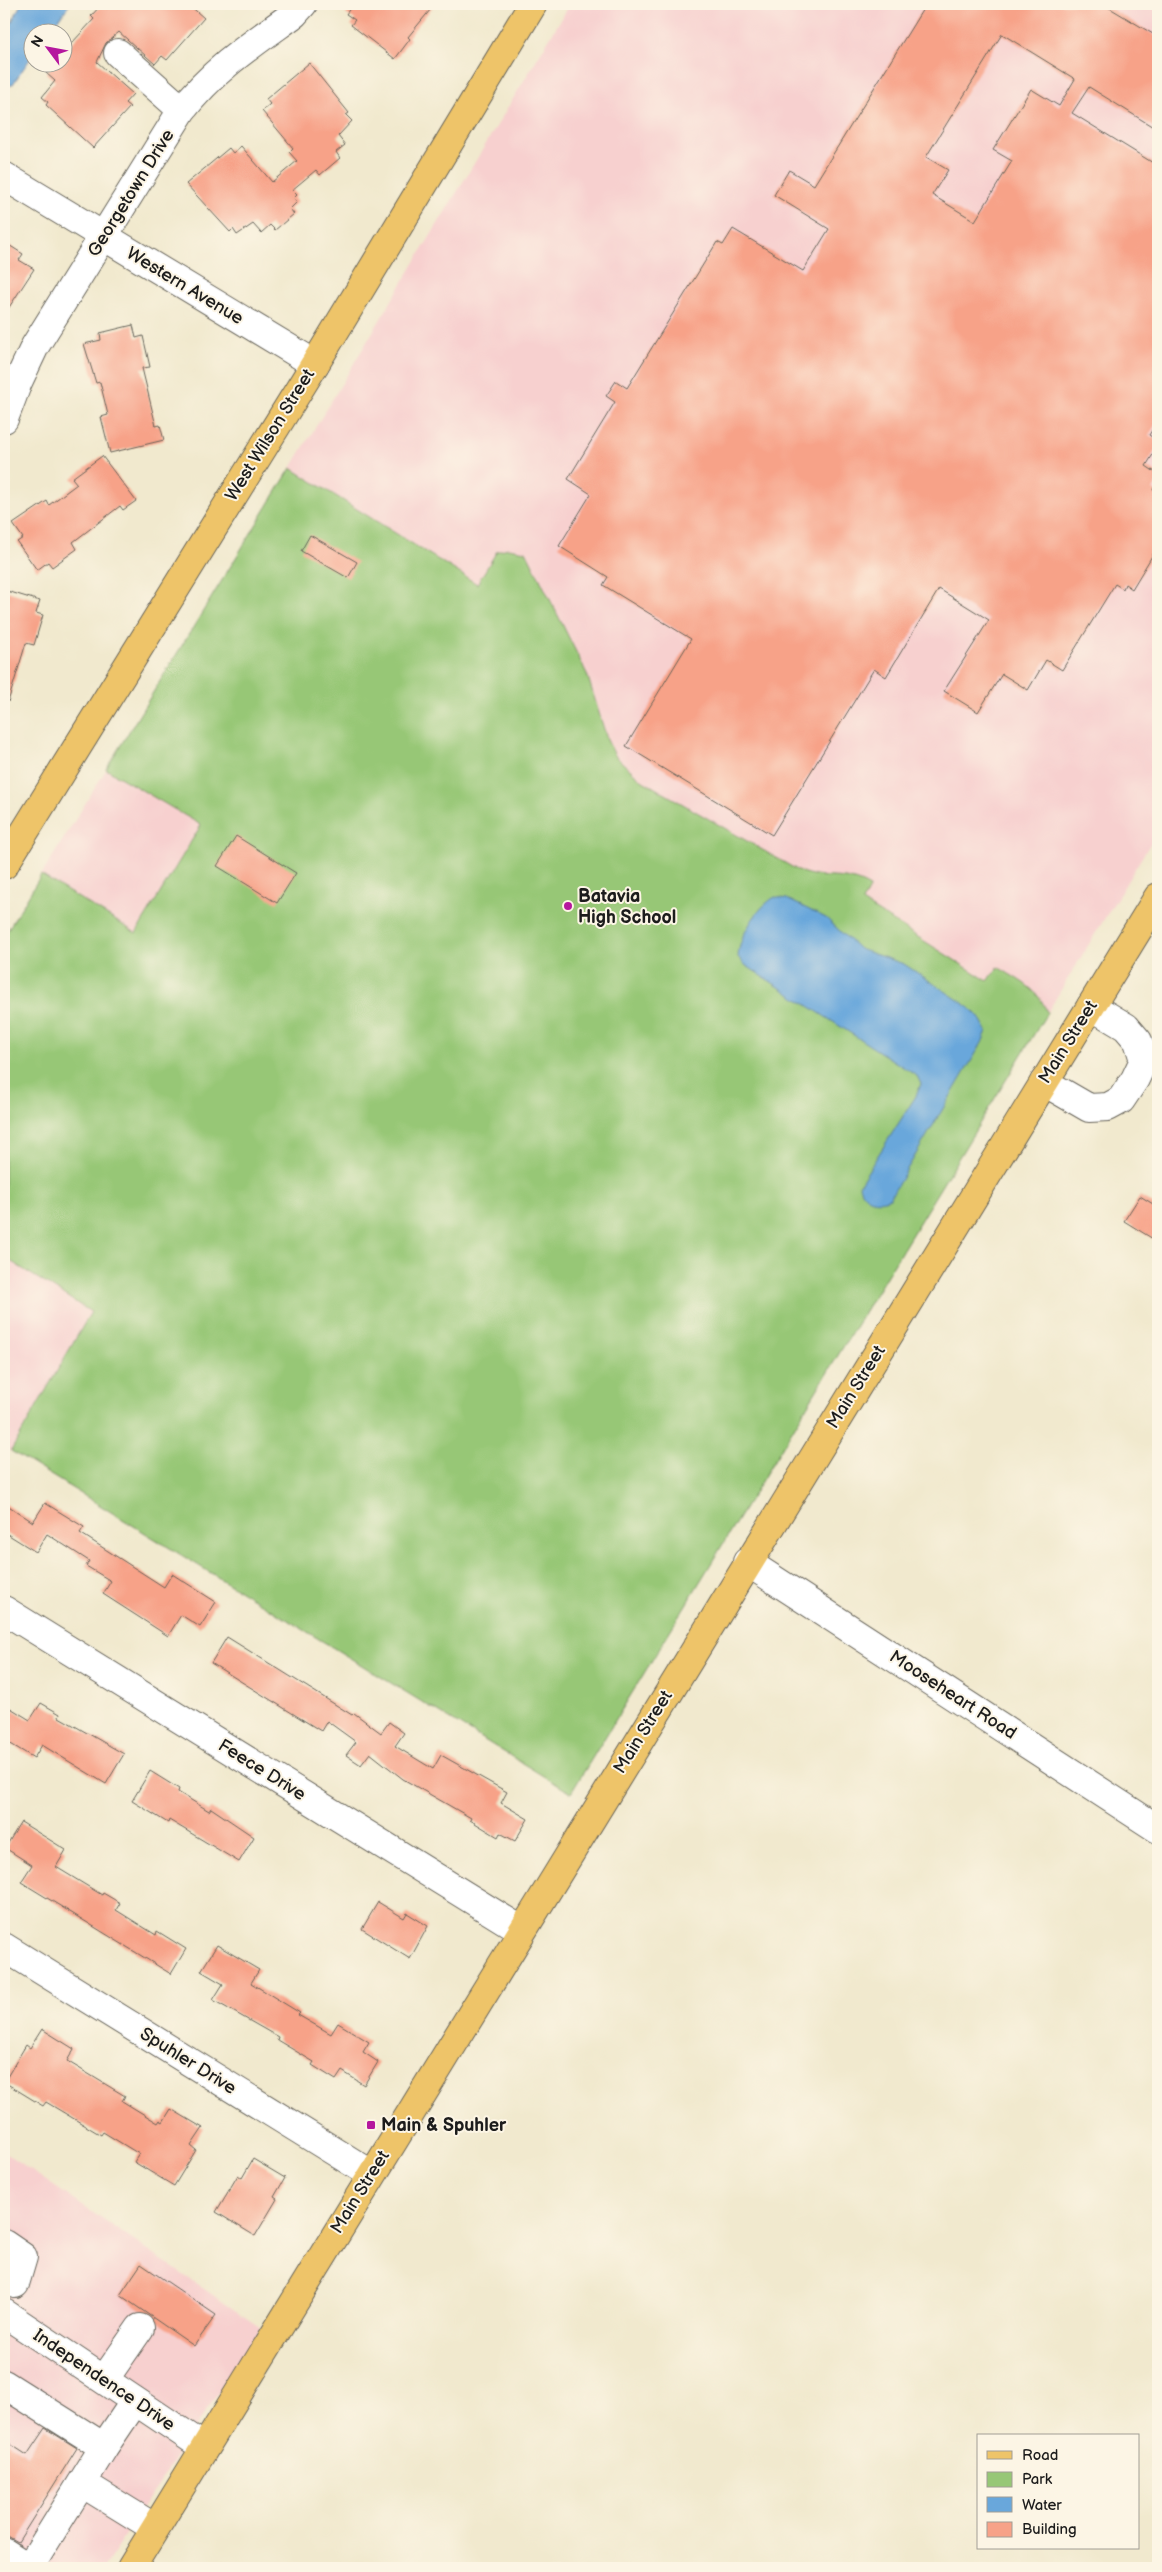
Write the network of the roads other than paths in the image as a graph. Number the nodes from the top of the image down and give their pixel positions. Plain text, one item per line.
1 (303, 4) edge
2 (533, 4) edge
3 (118, 54) dead end
4 (182, 110) junction
5 (4, 176) edge
6 (104, 237) junction
7 (314, 364) junction
8 (4, 419) edge
9 (4, 864) edge
10 (1158, 897) edge
11 (1091, 1006) junction
12 (1149, 1049) edge
13 (1044, 1082) junction
14 (748, 1562) junction
15 (4, 1610) edge
16 (1158, 1829) edge
17 (521, 1930) junction
18 (4, 1947) edge
19 (371, 2174) junction
20 (4, 2230) edge
21 (13, 2250) edge
22 (15, 2284) dead end
23 (4, 2313) edge
24 (140, 2328) dead end
25 (104, 2380) junction
26 (4, 2386) edge
27 (135, 2401) junction
28 (104, 2447) junction
29 (204, 2447) junction
30 (82, 2484) junction
31 (155, 2528) junction
32 (4, 2552) edge
33 (29, 2568) edge
34 (131, 2568) edge

1 - 4 street, Georgetown Drive
2 - 7 main road, West Wilson Street
3 - 4 street
4 - 6 street, Georgetown Drive
5 - 6 street, Western Avenue
6 - 7 street, Western Avenue
6 - 8 street, Georgetown Drive
7 - 9 main road, West Wilson Street
10 - 11 main road, Main Street
11 - 12 street
11 - 13 main road, Main Street
12 - 13 street
13 - 14 main road, Main Street
14 - 16 street, Mooseheart Road
14 - 17 main road, Main Street
15 - 17 street, Feece Drive
17 - 19 main road, Main Street
18 - 19 street, Spuhler Drive
19 - 29 main road, Main Street
20 - 21 street
21 - 22 street
23 - 25 street, Independence Drive
24 - 25 street
25 - 27 street, Independence Drive
26 - 28 street
27 - 28 street
27 - 29 street, Independence Drive
28 - 30 street
29 - 31 main road, Main Street
30 - 31 street
30 - 33 street
31 - 34 main road, Main Street
32 - 33 street

